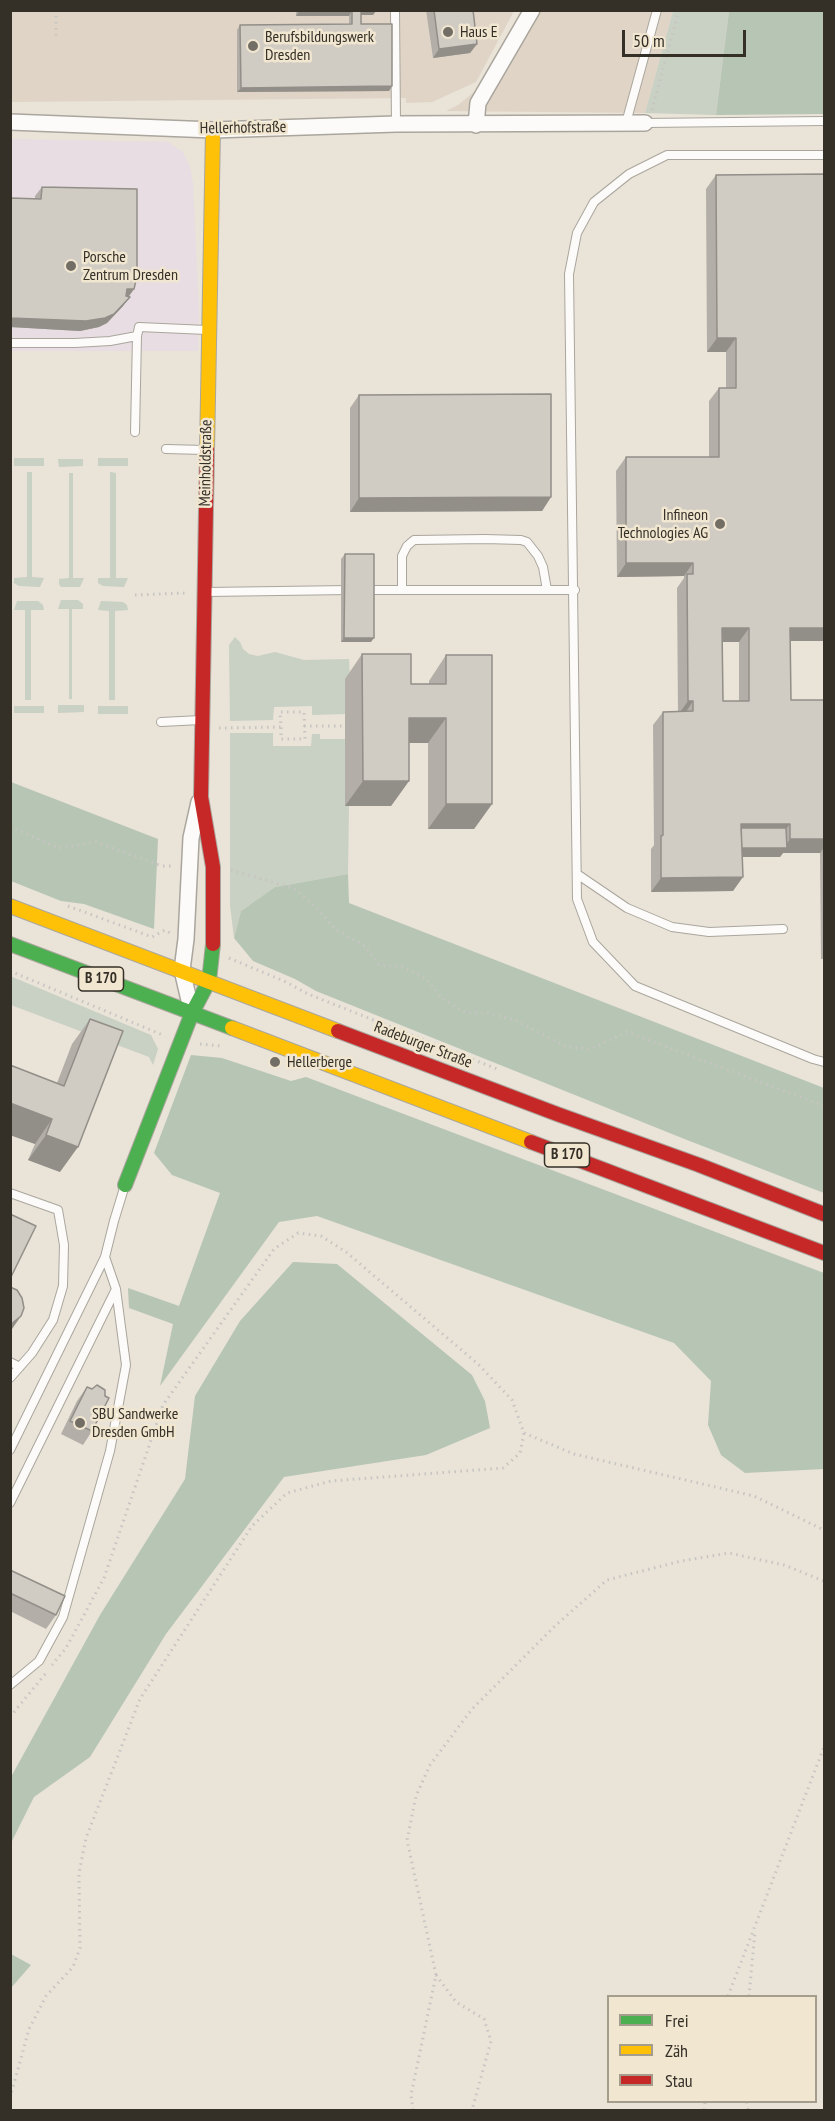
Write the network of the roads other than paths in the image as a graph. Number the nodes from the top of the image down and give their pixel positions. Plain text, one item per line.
1 (395, 10) edge
2 (532, 10) edge
3 (657, 10) edge
4 (825, 121) edge
5 (10, 122) edge
6 (626, 123) junction
7 (648, 123) joint
8 (396, 124) junction
9 (476, 125) junction
10 (213, 130) junction
11 (825, 155) edge
12 (209, 330) junction
13 (137, 336) junction
14 (10, 343) edge
15 (135, 432) dead end
16 (166, 449) dead end
17 (206, 450) junction
18 (402, 590) junction
19 (547, 590) junction
20 (575, 590) junction
21 (204, 592) junction
22 (161, 722) dead end
23 (202, 724) junction
24 (201, 797) junction
25 (577, 874) junction
26 (10, 906) edge
27 (783, 929) dead end
28 (10, 944) edge
29 (182, 970) junction
30 (209, 981) junction
31 (192, 1013) junction
32 (825, 1062) edge
33 (126, 1185) joint
34 (10, 1193) edge
35 (825, 1214) edge
36 (825, 1252) edge
37 (105, 1257) junction
38 (116, 1289) junction
39 (10, 1362) edge
40 (20, 1367) junction
41 (10, 1378) edge
42 (10, 1450) edge
43 (10, 1503) edge
44 (10, 1685) edge

1 - 8 lane
2 - 9 street
3 - 6 lane
4 - 7 lane
5 - 10 street, Hellerhofstraße
6 - 7 street, Hellerhofstraße
6 - 9 street, Hellerhofstraße
8 - 9 street, Hellerhofstraße
8 - 10 street, Hellerhofstraße
10 - 12 main road, Meinholdstraße
11 - 20 lane
12 - 13 lane
12 - 17 main road, Meinholdstraße
13 - 14 lane
13 - 15 lane
16 - 17 lane
17 - 21 main road, Meinholdstraße
18 - 19 lane
18 - 19 lane
18 - 21 lane
19 - 20 lane
20 - 25 lane
21 - 23 main road, Meinholdstraße
22 - 23 lane
23 - 24 main road, Meinholdstraße
24 - 29 street, Meinholdstraße
24 - 30 main road, Meinholdstraße
25 - 27 lane
25 - 32 lane
26 - 29 main road, Radeburger Straße / B 170
28 - 31 main road, B 170
29 - 30 main road, Radeburger Straße / B 170
29 - 31 street, Meinholdstraße
30 - 31 main road, Meinholdstraße
30 - 35 main road, Radeburger Straße / B 170
31 - 33 main road
31 - 36 main road, B 170
33 - 37 lane
34 - 40 lane
37 - 38 lane
37 - 42 lane
38 - 43 lane
38 - 44 lane
39 - 40 lane
40 - 41 lane

